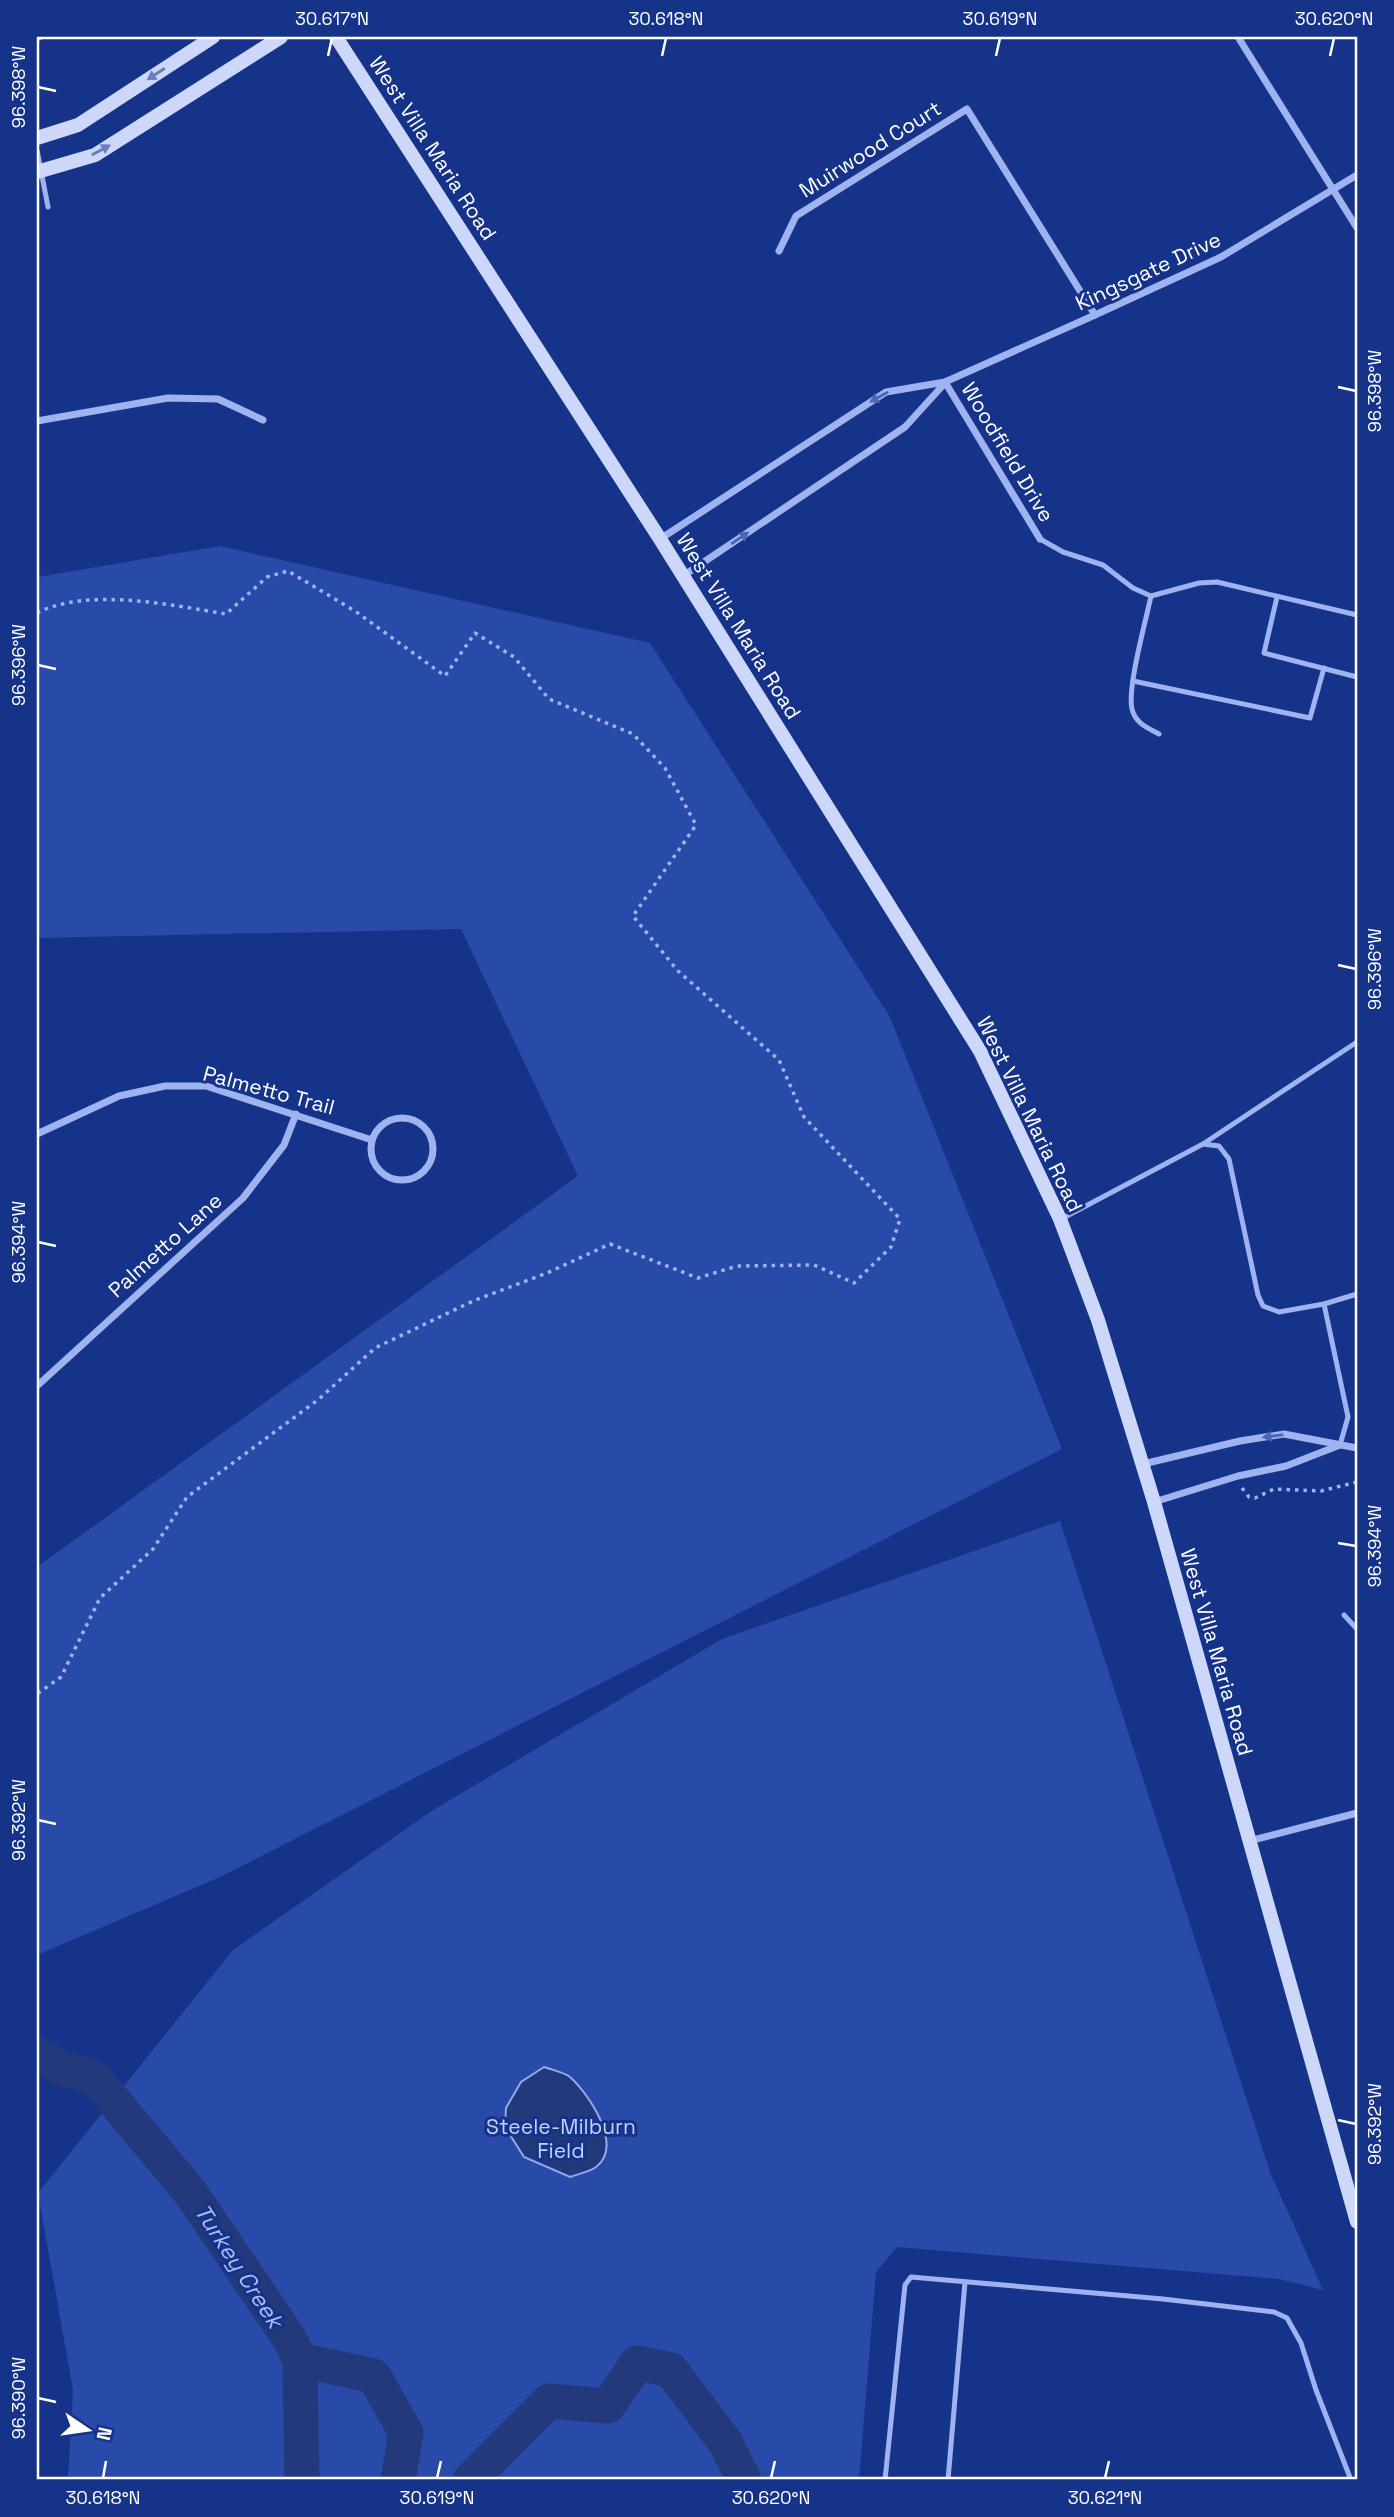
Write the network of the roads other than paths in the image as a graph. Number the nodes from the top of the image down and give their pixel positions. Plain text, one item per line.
1 (213, 37) edge
2 (281, 37) edge
3 (337, 37) edge
4 (1238, 37) edge
5 (37, 138) edge
6 (37, 150) edge
7 (39, 172) edge
8 (1357, 175) edge
9 (1334, 190) junction
10 (48, 207) dead end
11 (1357, 228) edge
12 (779, 251) dead end
13 (1095, 315) junction
14 (945, 383) junction
15 (264, 420) dead end
16 (37, 421) edge
17 (660, 539) junction
18 (1040, 539) joint
19 (683, 576) junction
20 (1152, 596) junction
21 (1277, 597) junction
22 (1357, 615) edge
23 (1324, 668) junction
24 (1357, 677) edge
25 (1133, 681) junction
26 (1159, 734) dead end
27 (1357, 1042) edge
28 (296, 1114) junction
29 (37, 1134) edge
30 (372, 1140) junction
31 (1203, 1144) junction
32 (1060, 1219) junction
33 (1357, 1294) edge
34 (1324, 1304) junction
35 (37, 1386) edge
36 (1340, 1445) junction
37 (1357, 1448) edge
38 (1142, 1464) junction
39 (1154, 1502) junction
40 (1344, 1615) dead end
41 (1357, 1629) edge
42 (1357, 1813) edge
43 (1248, 1841) junction
44 (1357, 2222) edge
45 (965, 2282) junction
46 (885, 2480) edge
47 (948, 2480) edge
48 (1351, 2480) edge

1 -> 5 main road
7 -> 2 main road
3 - 17 main road, West Villa Maria Road
4 - 9 street
6 - 7 lane
7 - 10 lane
8 - 9 street, Kingsgate Drive
9 - 11 street
9 - 13 street, Kingsgate Drive
12 - 13 street, Muirwood Court
13 - 14 street, Kingsgate Drive
14 -> 17 street, Kingsgate Drive
14 - 18 street, Woodfield Drive
19 -> 14 street, Kingsgate Drive
15 - 16 street
17 - 19 main road, West Villa Maria Road
18 - 20 lane
19 - 32 main road, West Villa Maria Road
20 - 21 lane
20 - 25 lane
21 - 22 lane
21 - 23 lane
23 - 24 lane
23 - 25 lane
25 - 26 lane
27 - 31 lane
28 - 29 street, Palmetto Trail
28 - 30 street, Palmetto Trail
28 - 35 street, Palmetto Lane
30 - 30 street
31 - 32 lane
31 - 34 lane
32 - 38 main road, West Villa Maria Road
33 - 34 lane
34 - 36 lane
36 - 37 street
36 -> 38 street
36 - 39 street
38 - 39 main road, West Villa Maria Road
39 - 43 main road, West Villa Maria Road
40 - 41 lane
42 - 43 street
43 - 44 main road, West Villa Maria Road
45 - 46 lane
45 - 47 lane
45 - 48 lane

